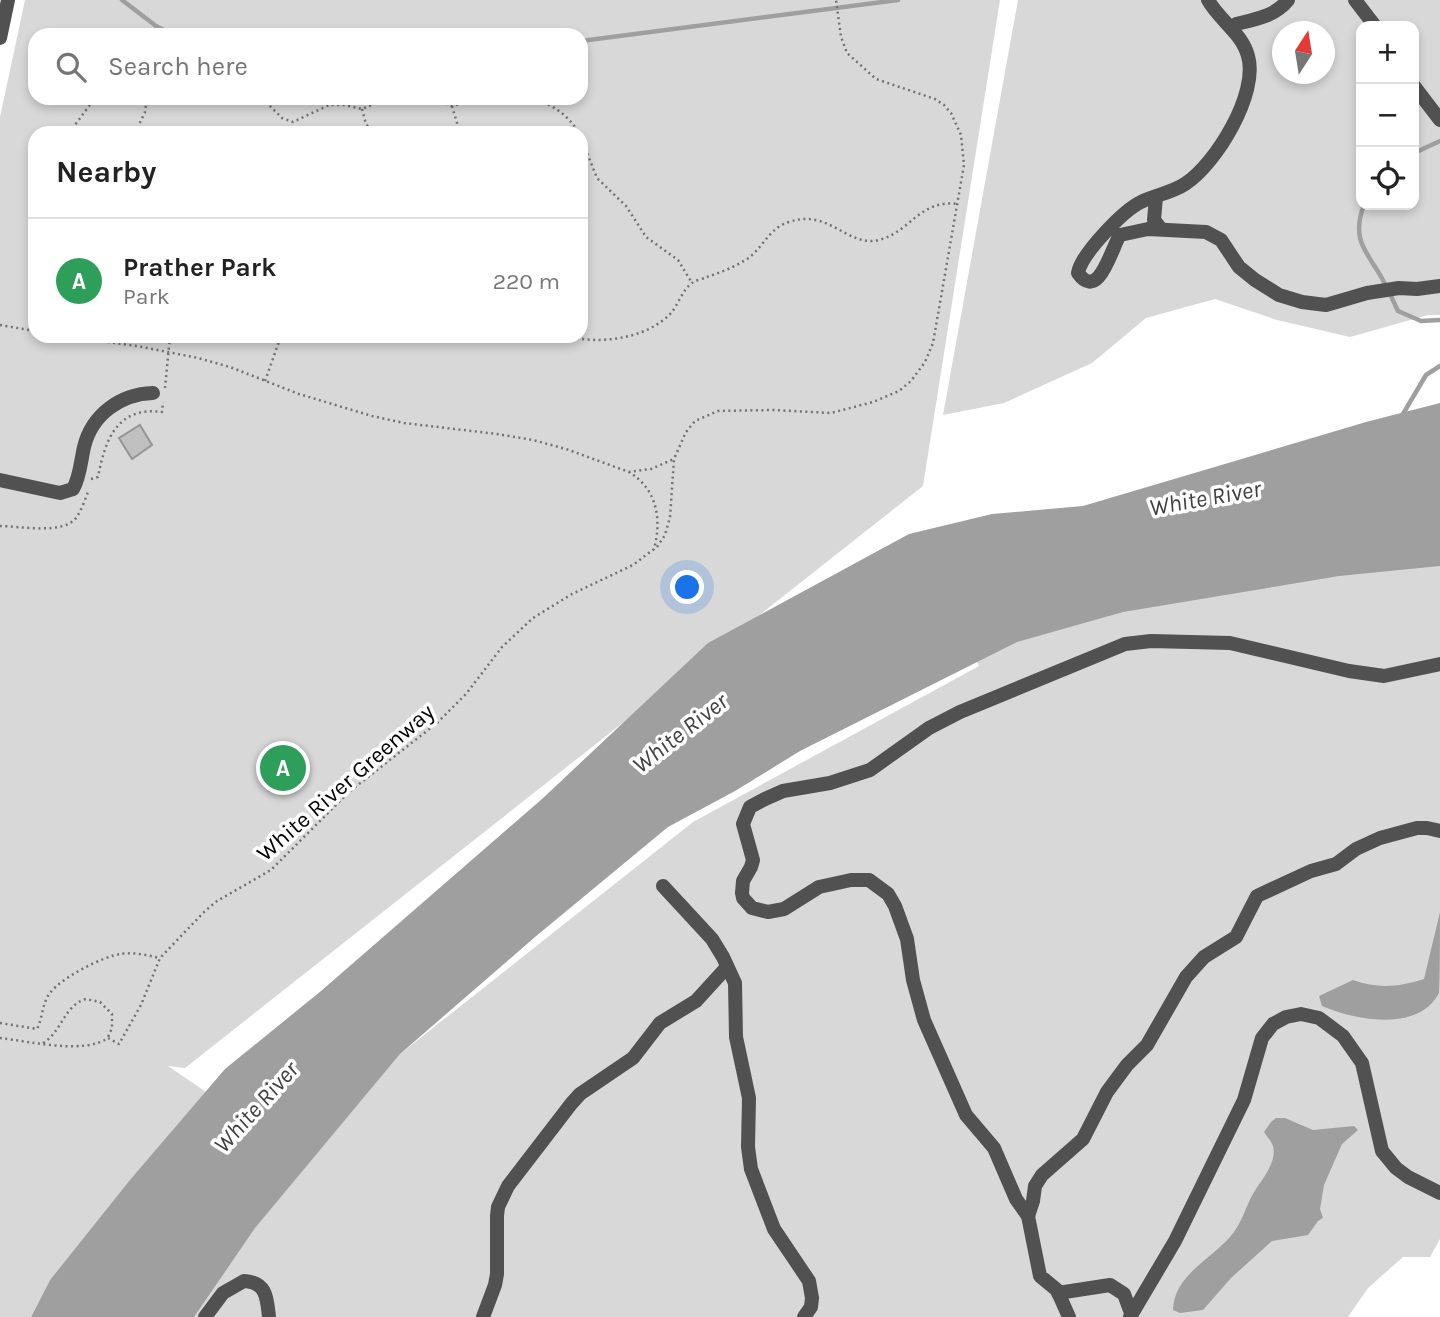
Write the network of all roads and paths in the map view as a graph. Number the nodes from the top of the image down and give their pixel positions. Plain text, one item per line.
1 (8, 0) edge
2 (836, 0) edge
3 (1208, 0) edge
4 (1288, 0) edge
5 (1355, 0) edge
6 (1371, 21) edge
7 (1232, 29) junction
8 (0, 38) edge
9 (1419, 93) edge
10 (90, 105) edge
11 (146, 105) edge
12 (269, 105) edge
13 (329, 105) edge
14 (345, 105) edge
15 (371, 105) edge
16 (456, 105) edge
17 (546, 105) edge
18 (452, 106) joint
19 (362, 109) junction
20 (1440, 120) edge
21 (74, 126) edge
22 (138, 126) edge
23 (368, 126) edge
24 (458, 126) edge
25 (573, 126) edge
26 (588, 156) edge
27 (1156, 197) junction
28 (959, 204) junction
29 (1161, 229) junction
30 (692, 283) junction
31 (1440, 286) edge
32 (0, 325) edge
33 (28, 330) edge
34 (588, 338) edge
35 (110, 343) edge
36 (170, 343) edge
37 (279, 343) edge
38 (170, 352) junction
39 (265, 381) junction
40 (153, 393) dead end
41 (674, 458) junction
42 (629, 472) junction
43 (0, 480) edge
44 (0, 526) edge
45 (654, 549) junction
46 (1440, 664) edge
47 (1440, 831) edge
48 (663, 886) dead end
49 (160, 958) junction
50 (727, 967) junction
51 (0, 1023) edge
52 (0, 1038) edge
53 (108, 1038) junction
54 (43, 1043) junction
55 (1440, 1193) edge
56 (1028, 1216) junction
57 (1058, 1293) junction
58 (1130, 1315) edge
59 (205, 1317) edge
60 (269, 1317) edge
61 (482, 1317) edge
62 (804, 1317) edge
63 (1069, 1317) edge

1 - 8 street
2 - 28 path
3 - 7 street
4 - 7 street
5 - 6 street
7 - 27 street
9 - 20 street
10 - 21 path
11 - 22 path
12 - 13 path
14 - 19 path
15 - 19 path
16 - 18 path
17 - 25 path
18 - 24 path
19 - 23 path
26 - 30 path
27 - 29 street
27 - 29 street
28 - 30 path
28 - 41 path
29 - 31 street
30 - 34 path
32 - 33 path
35 - 38 path
36 - 38 path
37 - 39 path
38 - 39 path
38 - 44 path
39 - 42 path
40 - 43 street
41 - 42 path
41 - 45 path
42 - 45 path
45 - 49 path, White River Greenway
46 - 56 street
47 - 56 street
48 - 50 street
49 - 51 path
49 - 53 path, White River Greenway
50 - 61 street
50 - 62 street
52 - 54 path, White River Greenway
53 - 54 path, White River Greenway
53 - 54 path
55 - 58 street
56 - 57 street
57 - 58 street
57 - 63 street
59 - 60 street

